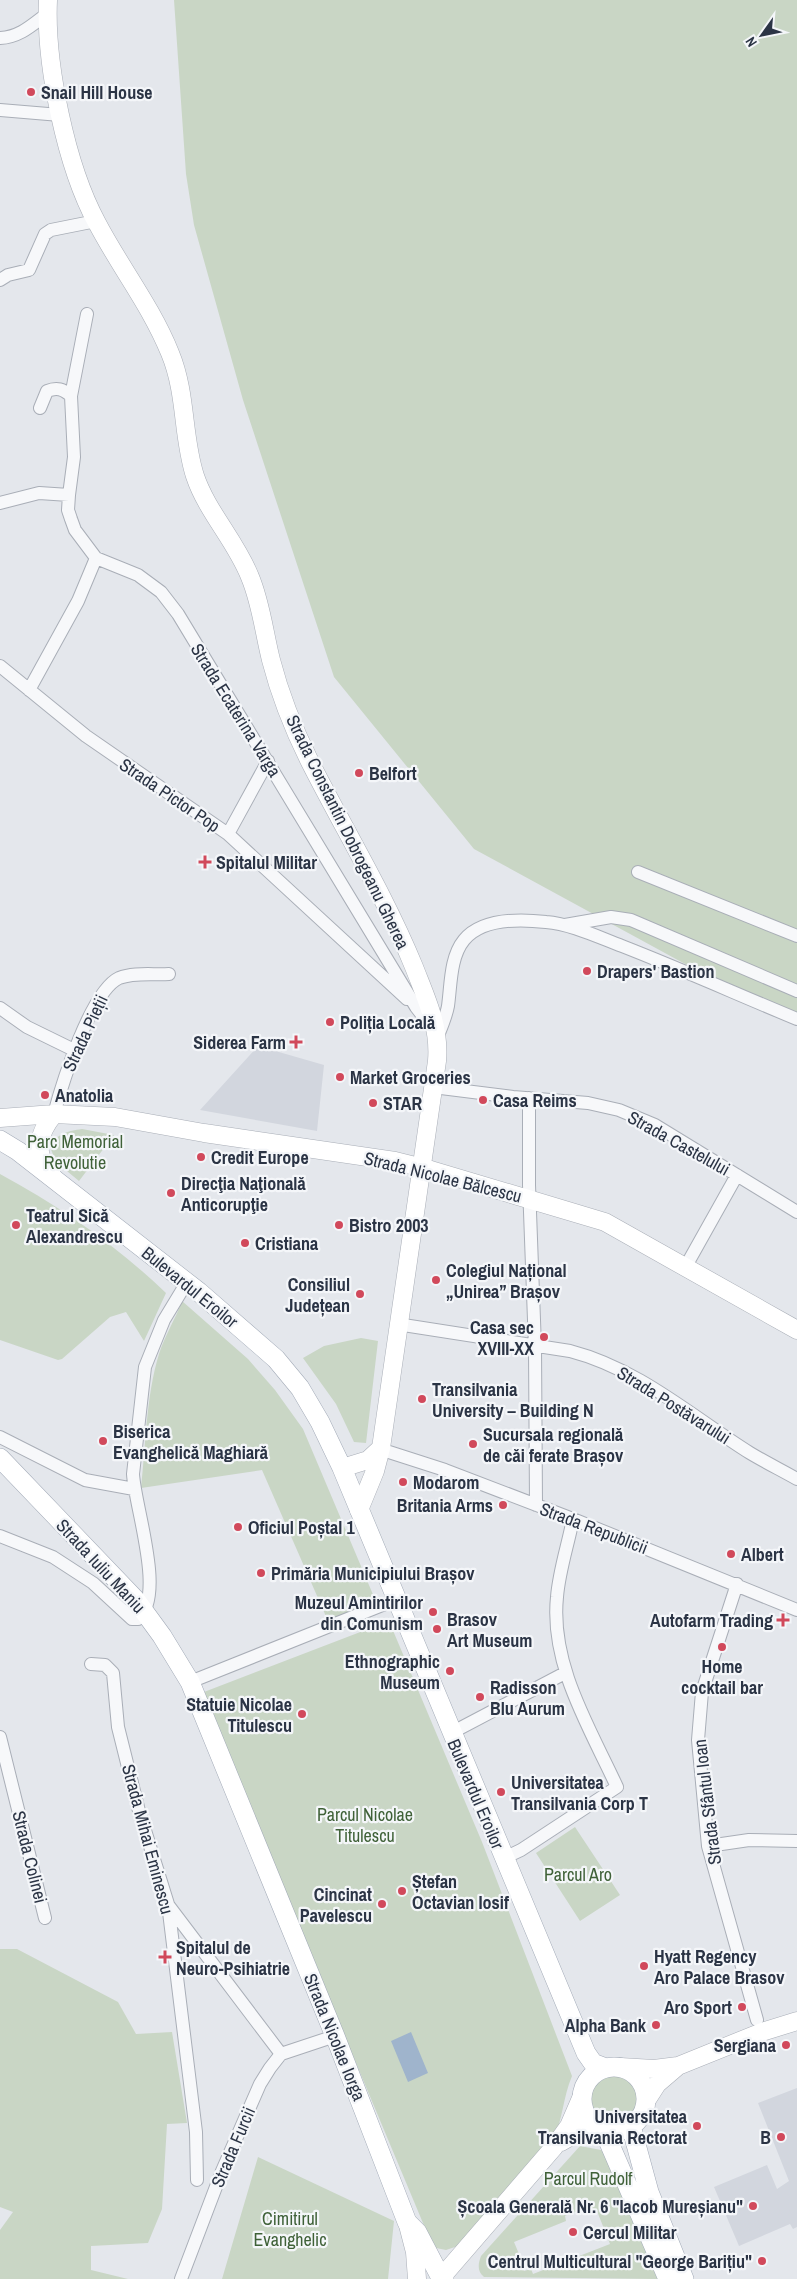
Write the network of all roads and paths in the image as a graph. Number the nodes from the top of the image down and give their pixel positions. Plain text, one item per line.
1 (48, 6) edge
2 (0, 38) edge
3 (0, 110) edge
4 (60, 115) junction
5 (96, 221) junction
6 (0, 280) edge
7 (87, 314) dead end
8 (71, 396) junction
9 (40, 408) dead end
10 (69, 495) junction
11 (0, 503) edge
12 (96, 558) junction
13 (0, 666) edge
14 (29, 690) junction
15 (268, 762) junction
16 (228, 834) junction
17 (638, 872) dead end
18 (563, 925) junction
19 (797, 936) edge
20 (169, 974) dead end
21 (797, 991) edge
22 (416, 1007) junction
23 (0, 1008) edge
24 (797, 1019) edge
25 (437, 1038) junction
26 (76, 1050) junction
27 (433, 1087) junction
28 (529, 1098) junction
29 (54, 1114) junction
30 (0, 1118) edge
31 (0, 1140) edge
32 (420, 1168) junction
33 (737, 1175) junction
34 (60, 1184) junction
35 (529, 1199) junction
36 (797, 1212) edge
37 (686, 1266) junction
38 (186, 1282) junction
39 (397, 1324) junction
40 (797, 1330) edge
41 (535, 1347) junction
42 (0, 1437) edge
43 (385, 1450) junction
44 (0, 1458) edge
45 (342, 1468) junction
46 (797, 1479) edge
47 (134, 1489) junction
48 (536, 1505) junction
49 (359, 1510) junction
50 (573, 1519) junction
51 (0, 1536) edge
52 (736, 1584) junction
53 (395, 1600) junction
54 (797, 1610) edge
55 (145, 1613) junction
56 (91, 1664) dead end
57 (565, 1673) junction
58 (190, 1682) junction
59 (451, 1733) junction
60 (0, 1737) edge
61 (797, 1841) edge
62 (708, 1846) junction
63 (504, 1858) junction
64 (168, 1904) junction
65 (45, 1918) dead end
66 (757, 2020) dead end
67 (797, 2021) edge
68 (335, 2036) junction
69 (281, 2054) junction
70 (678, 2066) junction
71 (613, 2067) junction
72 (582, 2096) junction
73 (646, 2101) junction
74 (631, 2126) junction
75 (601, 2129) junction
76 (554, 2147) junction
77 (198, 2180) dead end
78 (407, 2222) junction
79 (181, 2279) edge
80 (417, 2279) edge
81 (442, 2279) edge
82 (668, 2279) edge
83 (684, 2279) edge

1 - 2 street
1 - 4 street, Strada Constantin Dobrogeanu Gherea
3 - 4 street
4 - 5 street, Strada Constantin Dobrogeanu Gherea
5 - 6 street
5 - 25 street, Strada Constantin Dobrogeanu Gherea
7 - 8 street
8 - 9 street
8 - 10 street
10 - 11 street
10 - 12 street
12 - 14 street
12 - 15 street, Strada Ecaterina Varga
13 - 14 street, Strada Pictor Pop
14 - 16 street, Strada Pictor Pop
15 - 16 street
15 - 22 street, Strada Ecaterina Varga
16 - 22 street, Strada Pictor Pop
17 - 19 street
18 - 21 street
18 - 24 street
18 - 25 street
20 - 26 street, Strada Pieții
22 - 25 street, Strada Ecaterina Varga
23 - 26 street
25 - 27 street, Strada Constantin Dobrogeanu Gherea
26 - 29 street, Strada Pieții
27 - 28 street, Strada Castelului
27 - 32 street, Strada Constantin Dobrogeanu Gherea
28 - 33 street, Strada Castelului
28 - 35 street
29 - 30 street, Strada Nicolae Bălcescu
29 - 32 street, Strada Nicolae Bălcescu
29 - 34 street
31 - 34 main road, Bulevardul Eroilor
32 - 35 street, Strada Nicolae Bălcescu
32 - 39 street
33 - 36 street, Strada Castelului
33 - 37 street
34 - 38 main road, Bulevardul Eroilor
35 - 37 street, Strada Nicolae Bălcescu
35 - 41 street
37 - 40 street, Strada Nicolae Bălcescu
38 - 45 main road, Bulevardul Eroilor
38 - 47 street
39 - 41 street, Strada Postăvarului
39 - 43 street
41 - 46 street, Strada Postăvarului
41 - 48 street
42 - 47 street
43 - 45 street
43 - 48 street, Strada Republicii
43 - 49 street
44 - 55 main road, Strada Iuliu Maniu
45 - 49 main road, Bulevardul Eroilor
47 - 55 street
48 - 50 street, Strada Republicii
49 - 53 main road, Bulevardul Eroilor
50 - 52 street, Strada Republicii
50 - 57 street
51 - 55 street
52 - 54 street, Strada Republicii
52 - 62 street, Strada Sfântul Ioan
53 - 58 street
53 - 59 main road, Bulevardul Eroilor
55 - 58 main road, Strada Iuliu Maniu
56 - 64 street, Strada Mihai Eminescu
57 - 59 street
57 - 63 street
58 - 68 main road, Strada Nicolae Iorga
59 - 63 main road, Bulevardul Eroilor
60 - 65 street, Strada Colinei
61 - 62 street
62 - 66 street, Strada Sfântul Ioan
63 - 71 main road, Bulevardul Eroilor
64 - 69 street
64 - 77 street, Strada Mihai Eminescu
67 - 70 street
68 - 69 street
68 - 78 main road, Strada Nicolae Iorga
69 - 79 street, Strada Furcii
70 - 71 street
70 - 73 street
71 - 72 main road
71 - 73 main road
72 - 75 main road
72 - 76 street
73 - 74 main road
74 - 75 main road
74 - 83 main road
75 - 76 street
75 - 82 main road
76 - 81 street
78 - 80 street
78 - 81 main road, Strada Nicolae Iorga

